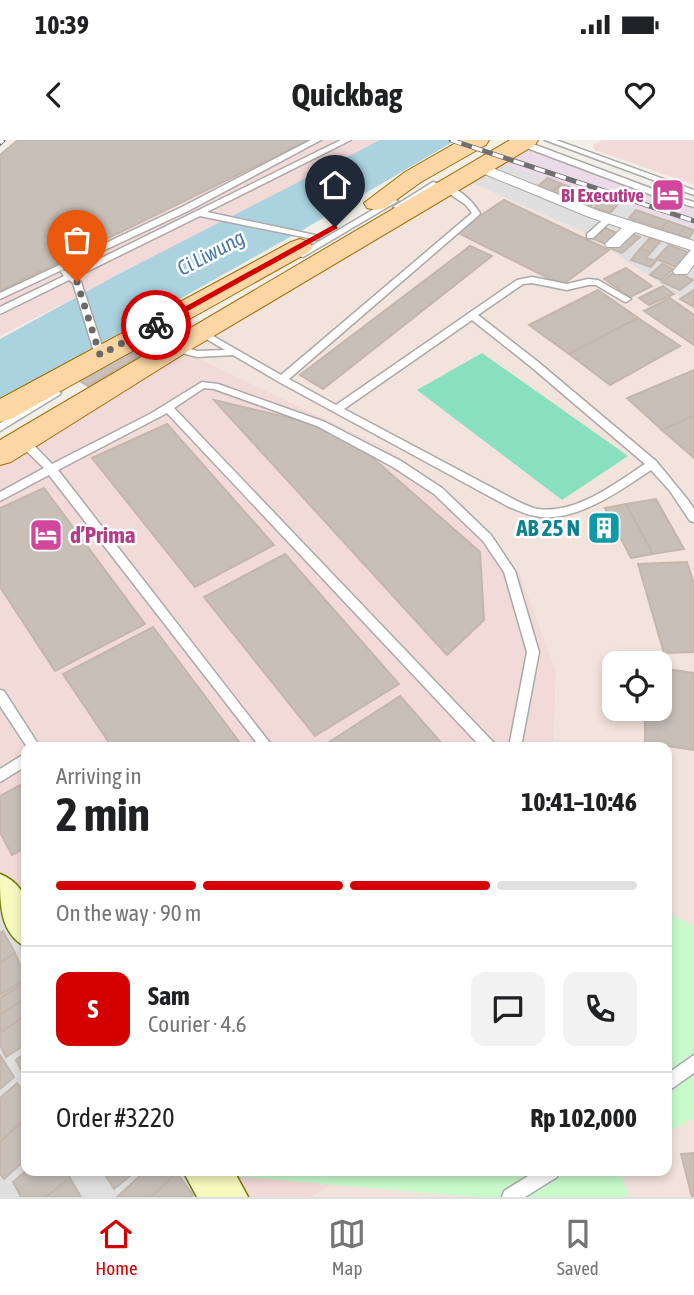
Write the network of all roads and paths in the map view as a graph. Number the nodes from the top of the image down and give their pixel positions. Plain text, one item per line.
1 (317, 140) edge
2 (347, 140) edge
3 (478, 140) edge
4 (492, 140) edge
5 (549, 140) edge
6 (519, 141) edge
7 (480, 167) junction
8 (436, 184) junction
9 (694, 193) edge
10 (694, 205) edge
11 (185, 209) junction
12 (389, 209) junction
13 (203, 215) junction
14 (609, 219) junction
15 (633, 226) junction
16 (590, 236) dead end
17 (310, 237) junction
18 (613, 244) dead end
19 (694, 246) edge
20 (694, 254) edge
21 (59, 268) junction
22 (681, 271) dead end
23 (74, 279) junction
24 (0, 296) edge
25 (626, 299) dead end
26 (0, 311) edge
27 (472, 315) junction
28 (186, 328) junction
29 (98, 351) junction
30 (235, 352) junction
31 (282, 380) junction
32 (169, 409) junction
33 (337, 409) junction
34 (0, 412) edge
35 (6, 441) edge
36 (652, 464) junction
37 (50, 468) junction
38 (0, 497) edge
39 (694, 518) edge
40 (0, 695) edge
41 (31, 742) edge
42 (263, 742) edge
43 (484, 742) edge
44 (516, 742) edge
45 (21, 762) edge
46 (0, 775) edge
47 (0, 892) edge
48 (21, 921) edge
49 (694, 1063) edge
50 (672, 1080) edge
51 (210, 1176) edge
52 (543, 1176) edge
53 (225, 1197) edge
54 (510, 1197) edge

1 - 11 lane
2 - 13 lane
3 - 12 main road
4 - 8 main road
5 - 9 lane
6 - 7 main road
6 - 8 main road
6 - 10 lane
7 - 8 main road
7 - 14 street
8 - 12 main road
8 - 28 lane
8 - 31 lane
11 - 13 lane
11 - 21 lane
12 - 17 main road
12 - 28 main road
13 - 17 lane
13 - 23 lane
14 - 15 street
14 - 16 lane
15 - 18 street
15 - 19 street
17 - 28 main road
20 - 22 street
21 - 23 lane
21 - 24 lane
23 - 26 lane
23 - 29 lane
25 - 27 lane
27 - 33 lane
27 - 36 lane
28 - 29 main road
28 - 30 lane
28 - 30 lane
28 - 35 main road
29 - 34 main road
30 - 31 lane
31 - 33 lane
32 - 37 lane
32 - 43 lane
32 - 44 lane
33 - 36 lane
35 - 37 lane
36 - 39 lane
37 - 38 lane
37 - 42 lane
40 - 41 lane
45 - 46 lane
47 - 48 street
49 - 50 lane
51 - 53 street
52 - 54 lane

